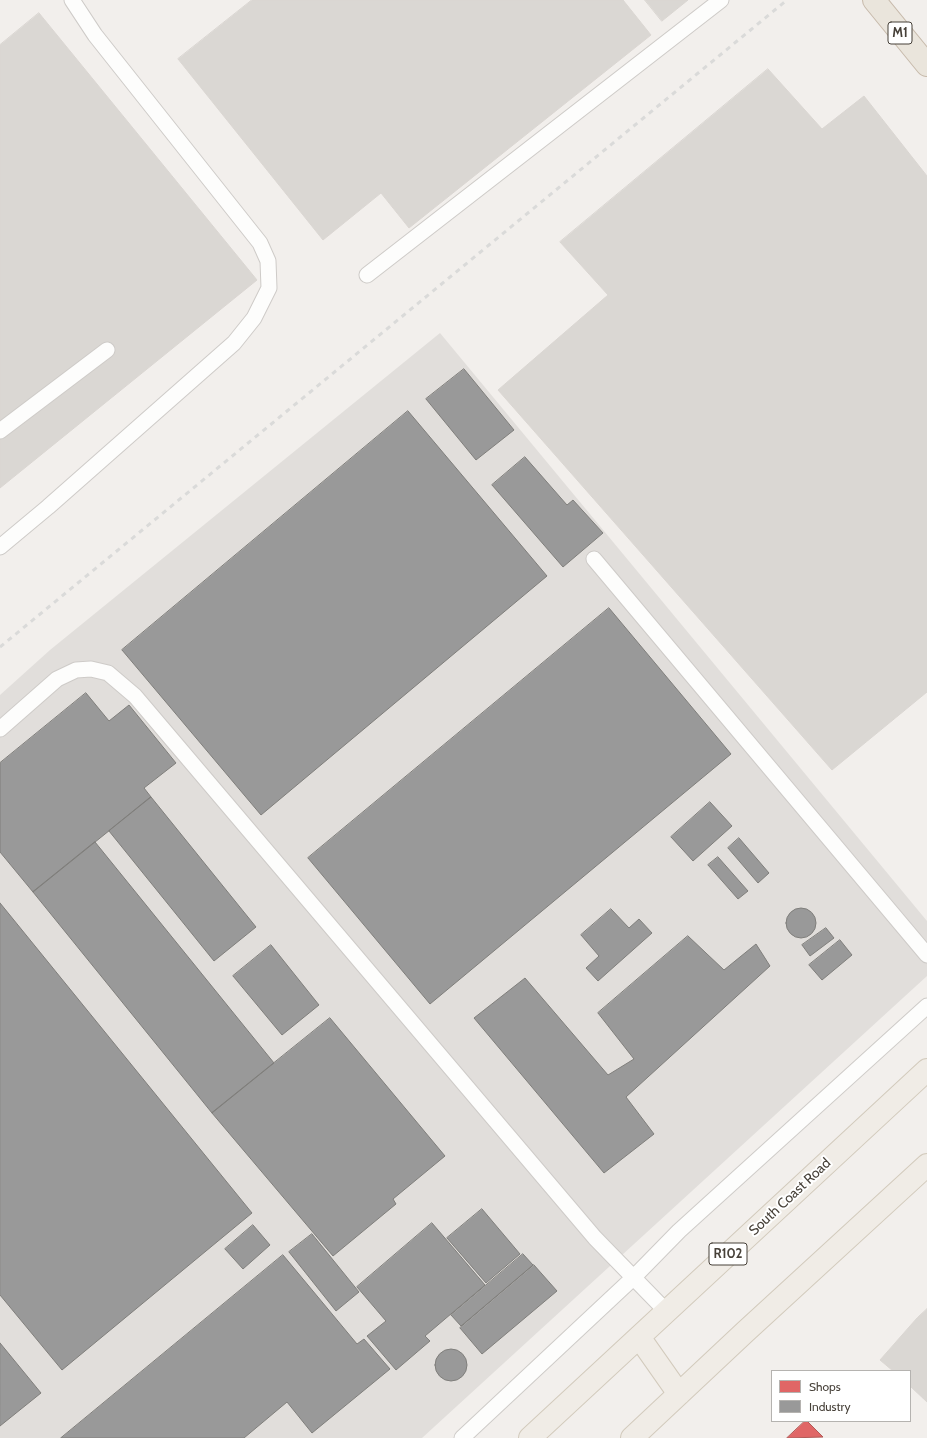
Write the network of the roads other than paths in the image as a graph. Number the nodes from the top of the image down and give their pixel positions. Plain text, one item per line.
1 (72, 0) edge
2 (721, 0) edge
3 (874, 0) edge
4 (927, 65) edge
5 (366, 275) dead end
6 (107, 350) dead end
7 (0, 431) edge
8 (0, 547) edge
9 (594, 559) dead end
10 (0, 729) edge
11 (927, 955) edge
12 (927, 1006) edge
13 (927, 1070) edge
14 (927, 1165) edge
15 (633, 1278) junction
16 (666, 1311) junction
17 (639, 1337) junction
18 (679, 1394) junction
19 (462, 1438) edge
20 (530, 1438) edge
21 (632, 1438) edge

1 - 8 lane
2 - 5 lane
3 - 4 highway, M1
6 - 7 lane
9 - 11 lane
10 - 15 lane
12 - 15 lane
13 - 16 main road, South Coast Road / R102
14 - 18 main road
15 - 16 lane
15 - 19 lane
16 - 17 main road, South Coast Road / R102
17 - 18 main road
17 - 20 main road, South Coast Road / R102
18 - 21 main road

